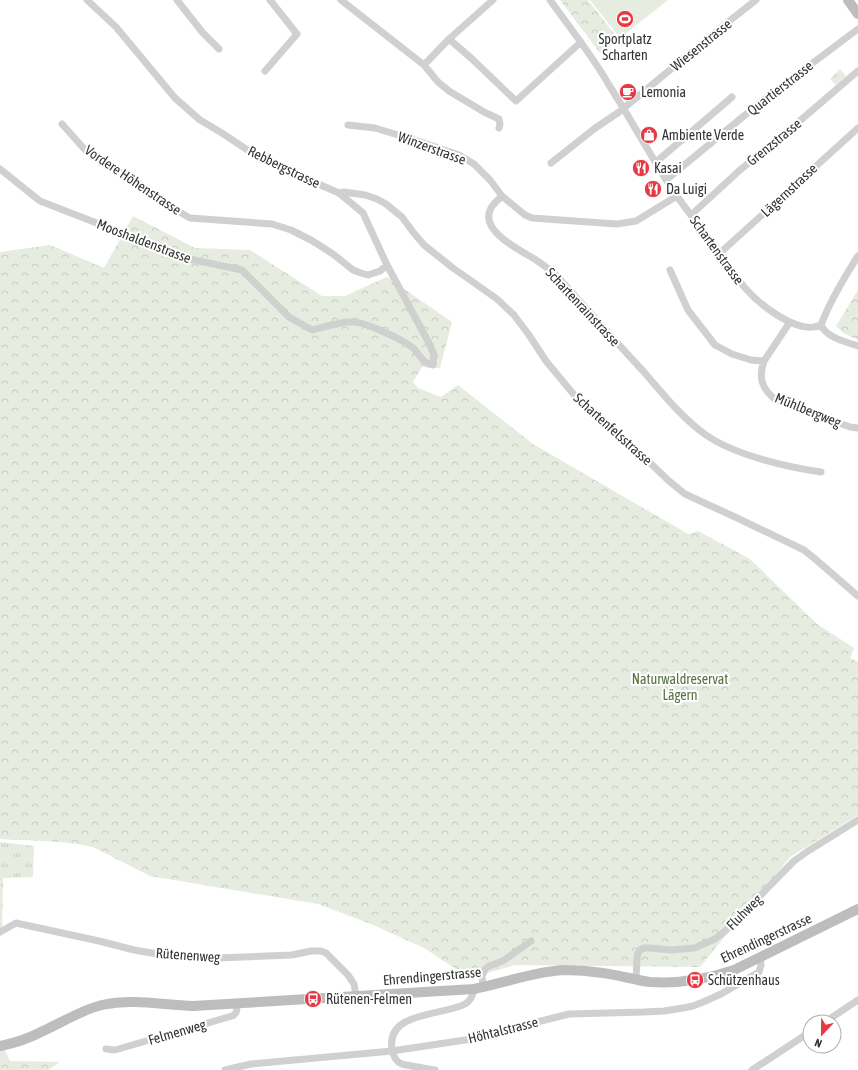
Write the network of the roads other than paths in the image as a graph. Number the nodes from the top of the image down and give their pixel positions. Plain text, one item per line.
1 (87, 0) edge
2 (177, 0) edge
3 (270, 0) edge
4 (341, 0) edge
5 (493, 0) edge
6 (550, 0) edge
7 (756, 0) edge
8 (848, 0) edge
9 (858, 14) edge
10 (858, 29) edge
11 (449, 39) junction
12 (581, 42) junction
13 (219, 49) dead end
14 (424, 65) junction
15 (265, 71) dead end
16 (858, 71) edge
17 (732, 97) dead end
18 (623, 109) junction
19 (62, 124) dead end
20 (348, 125) dead end
21 (498, 128) dead end
22 (858, 128) edge
23 (656, 162) junction
24 (551, 163) dead end
25 (0, 169) edge
26 (666, 180) junction
27 (339, 193) junction
28 (502, 196) junction
29 (677, 196) junction
30 (691, 215) junction
31 (720, 253) junction
32 (858, 256) edge
33 (387, 265) junction
34 (670, 270) dead end
35 (790, 322) junction
36 (821, 325) junction
37 (858, 346) edge
38 (764, 361) junction
39 (433, 365) joint
40 (858, 428) edge
41 (821, 472) dead end
42 (858, 596) edge
43 (858, 820) edge
44 (858, 909) edge
45 (0, 932) edge
46 (531, 941) dead end
47 (760, 958) junction
48 (636, 980) junction
49 (479, 988) junction
50 (356, 996) junction
51 (858, 1000) edge
52 (236, 1003) junction
53 (837, 1014) edge
54 (802, 1037) edge
55 (0, 1046) edge
56 (106, 1049) dead end
57 (392, 1052) junction
58 (225, 1070) edge
59 (435, 1070) edge
60 (752, 1070) edge

1 - 27 street, Rebbergstrasse
2 - 13 street
3 - 15 street
4 - 14 street
5 - 11 street
6 - 12 street, Schartenstrasse
7 - 18 street, Wiesenstrasse
8 - 9 main road
10 - 26 street, Quartierstrasse
11 - 12 street
11 - 14 street
12 - 18 street, Schartenstrasse
14 - 21 street
16 - 30 street, Grenzstrasse
17 - 23 street
18 - 23 street, Schartenstrasse
18 - 24 street, Wiesenstrasse
19 - 33 street, Vordere Höhenstrasse
20 - 28 street, Winzerstrasse
22 - 31 street, Lägernstrasse
23 - 26 street, Schartenstrasse
25 - 39 street, Mooshaldenstrasse
26 - 29 street, Schartenstrasse
27 - 33 street, Rebbergstrasse
27 - 42 street, Schartenfelsstrasse
28 - 29 street
28 - 41 street, Schartenrainstrasse
29 - 30 street, Schartenstrasse
30 - 31 street, Schartenstrasse
31 - 35 street, Schartenstrasse
32 - 36 street
33 - 39 street, Rebbergstrasse
34 - 38 street
35 - 36 street, Schartenstrasse
35 - 38 street, Mühlbergweg
36 - 37 street
38 - 40 street, Mühlbergweg
43 - 48 street, Fluhweg
44 - 47 main road, Ehrendingerstrasse
45 - 50 street, Rütenenweg
46 - 49 street
47 - 48 main road, Ehrendingerstrasse
47 - 57 street, Höhtalstrasse
48 - 49 main road, Ehrendingerstrasse
49 - 50 main road, Ehrendingerstrasse
49 - 57 street
50 - 52 main road, Ehrendingerstrasse
51 - 53 street
52 - 55 main road, Ehrendingerstrasse
52 - 56 street, Felmenweg
54 - 60 street
57 - 58 street, Höhtalstrasse
57 - 59 street

